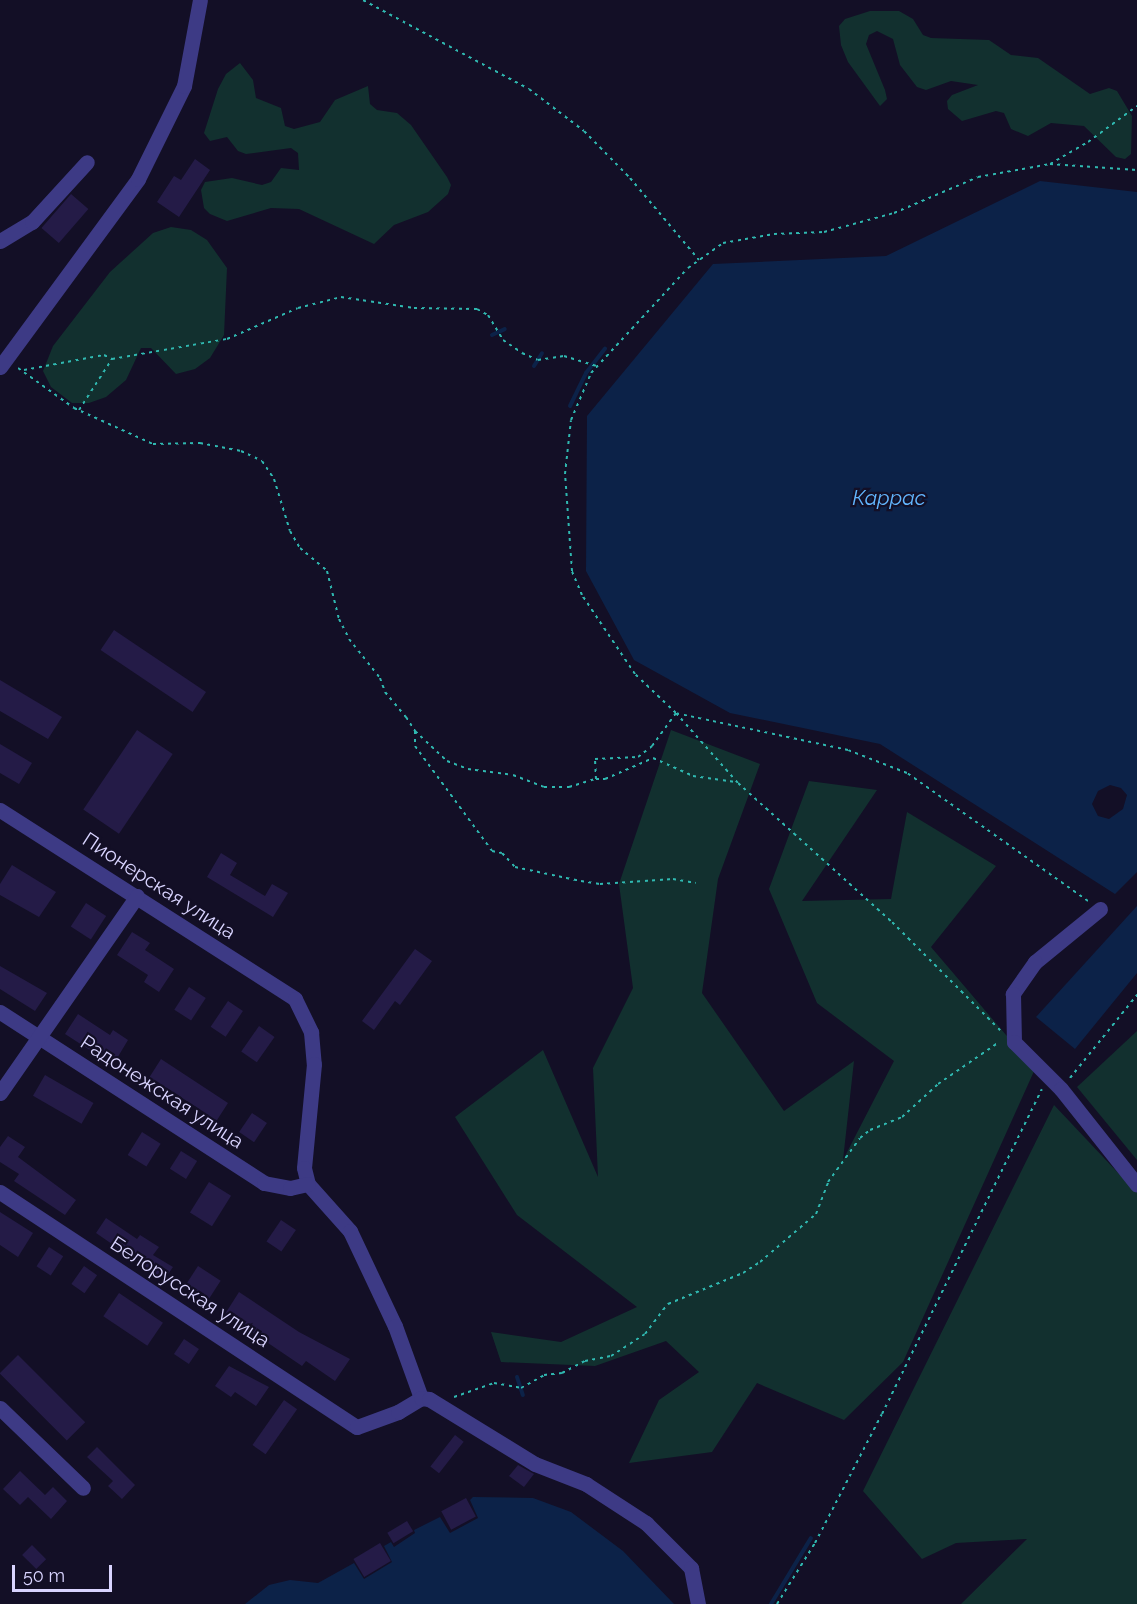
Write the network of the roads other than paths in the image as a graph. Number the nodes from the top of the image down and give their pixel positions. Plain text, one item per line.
1 (200, 0) edge
2 (87, 162) dead end
3 (0, 241) edge
4 (4, 356) edge
5 (0, 810) edge
6 (137, 896) junction
7 (1100, 909) road end
8 (0, 1012) edge
9 (40, 1039) junction
10 (0, 1093) edge
11 (308, 1184) junction
12 (1137, 1185) edge
13 (0, 1192) edge
14 (421, 1398) junction
15 (0, 1408) edge
16 (83, 1488) dead end
17 (698, 1604) edge

1 - 4 street
2 - 3 street
5 - 6 street, Пионерская улица
6 - 9 street
6 - 11 street, Пионерская улица
7 - 12 street
8 - 9 street, Радонежская улица
9 - 10 street
9 - 11 street, Радонежская улица
11 - 14 street
13 - 14 street, Белорусская улица
14 - 17 street
15 - 16 street

